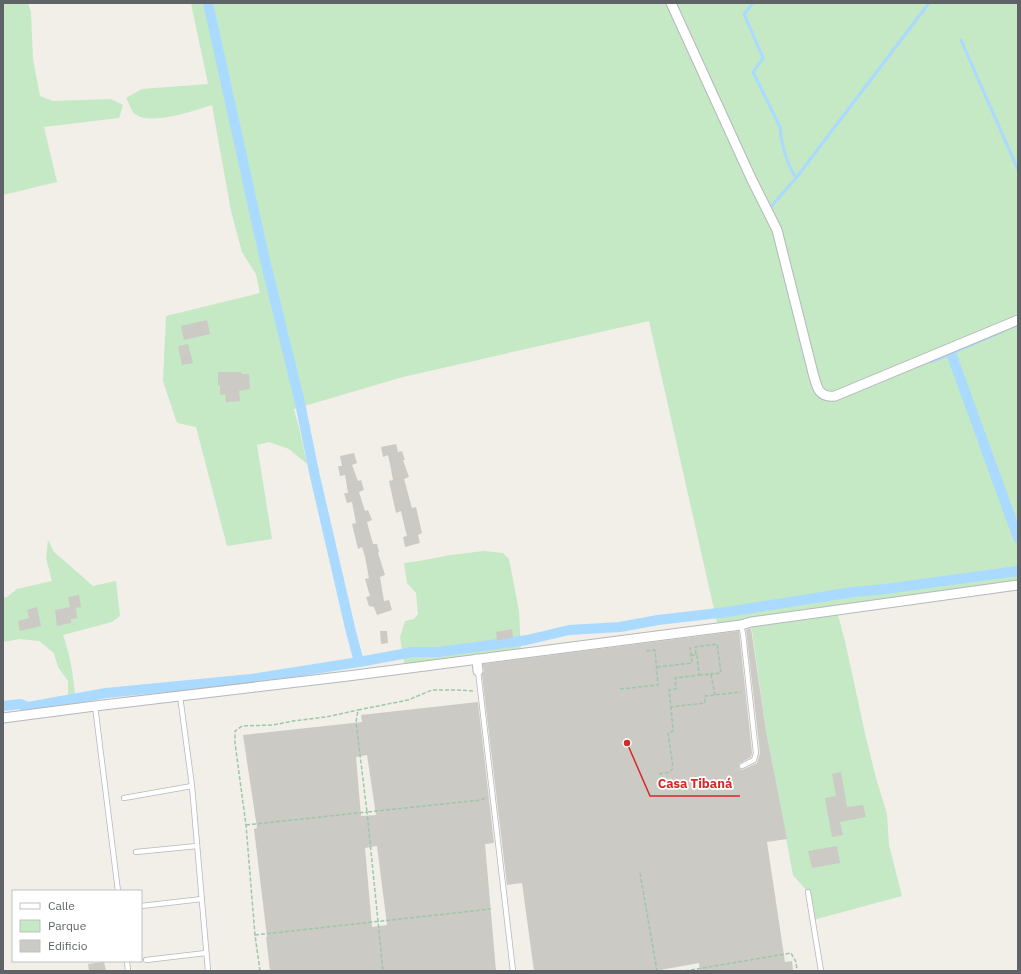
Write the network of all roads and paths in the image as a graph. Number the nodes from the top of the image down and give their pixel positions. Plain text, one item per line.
1 (671, 3) edge
2 (1018, 320) edge
3 (1018, 584) edge
4 (741, 625) junction
5 (690, 647) dead end
6 (645, 651) dead end
7 (691, 655) junction
8 (697, 655) junction
9 (477, 659) junction
10 (657, 667) junction
11 (478, 671) joint
12 (711, 674) junction
13 (699, 675) junction
14 (620, 689) dead end
15 (749, 691) junction
16 (480, 692) junction
17 (715, 695) junction
18 (180, 696) junction
19 (95, 706) junction
20 (671, 707) junction
21 (358, 710) junction
22 (3, 718) edge
23 (742, 766) dead end
24 (659, 774) dead end
25 (192, 786) junction
26 (492, 795) junction
27 (124, 798) dead end
28 (367, 812) junction
29 (246, 826) junction
30 (197, 846) junction
31 (136, 852) dead end
32 (640, 873) dead end
33 (118, 890) edge
34 (808, 892) dead end
35 (202, 899) junction
36 (142, 906) edge
37 (491, 909) dead end
38 (378, 921) junction
39 (255, 935) junction
40 (206, 953) junction
41 (146, 960) dead end
42 (208, 971) edge
43 (260, 971) edge
44 (383, 971) edge
45 (513, 971) edge
46 (657, 971) edge
47 (686, 971) edge
48 (797, 971) edge
49 (821, 971) edge

1 - 2 street
3 - 4 street
4 - 9 street
4 - 15 lane
5 - 7 path
6 - 10 path
7 - 8 path
7 - 10 path
8 - 12 path
8 - 13 path
9 - 11 street
9 - 18 street
10 - 14 path
11 - 16 lane
12 - 13 path
12 - 17 path
13 - 20 path
15 - 17 path
15 - 23 lane
16 - 21 path
16 - 26 lane
17 - 20 path
18 - 19 street
18 - 25 lane
19 - 22 street
19 - 33 lane
20 - 24 path
21 - 28 path
21 - 29 path
25 - 27 lane
25 - 30 lane
26 - 28 path
26 - 45 lane
28 - 29 path
28 - 38 path
29 - 39 path
30 - 31 lane
30 - 35 lane
32 - 46 path
34 - 49 lane
35 - 36 lane
35 - 40 lane
37 - 38 path
38 - 39 path
38 - 44 path
39 - 43 path
40 - 41 lane
40 - 42 lane
47 - 48 path

